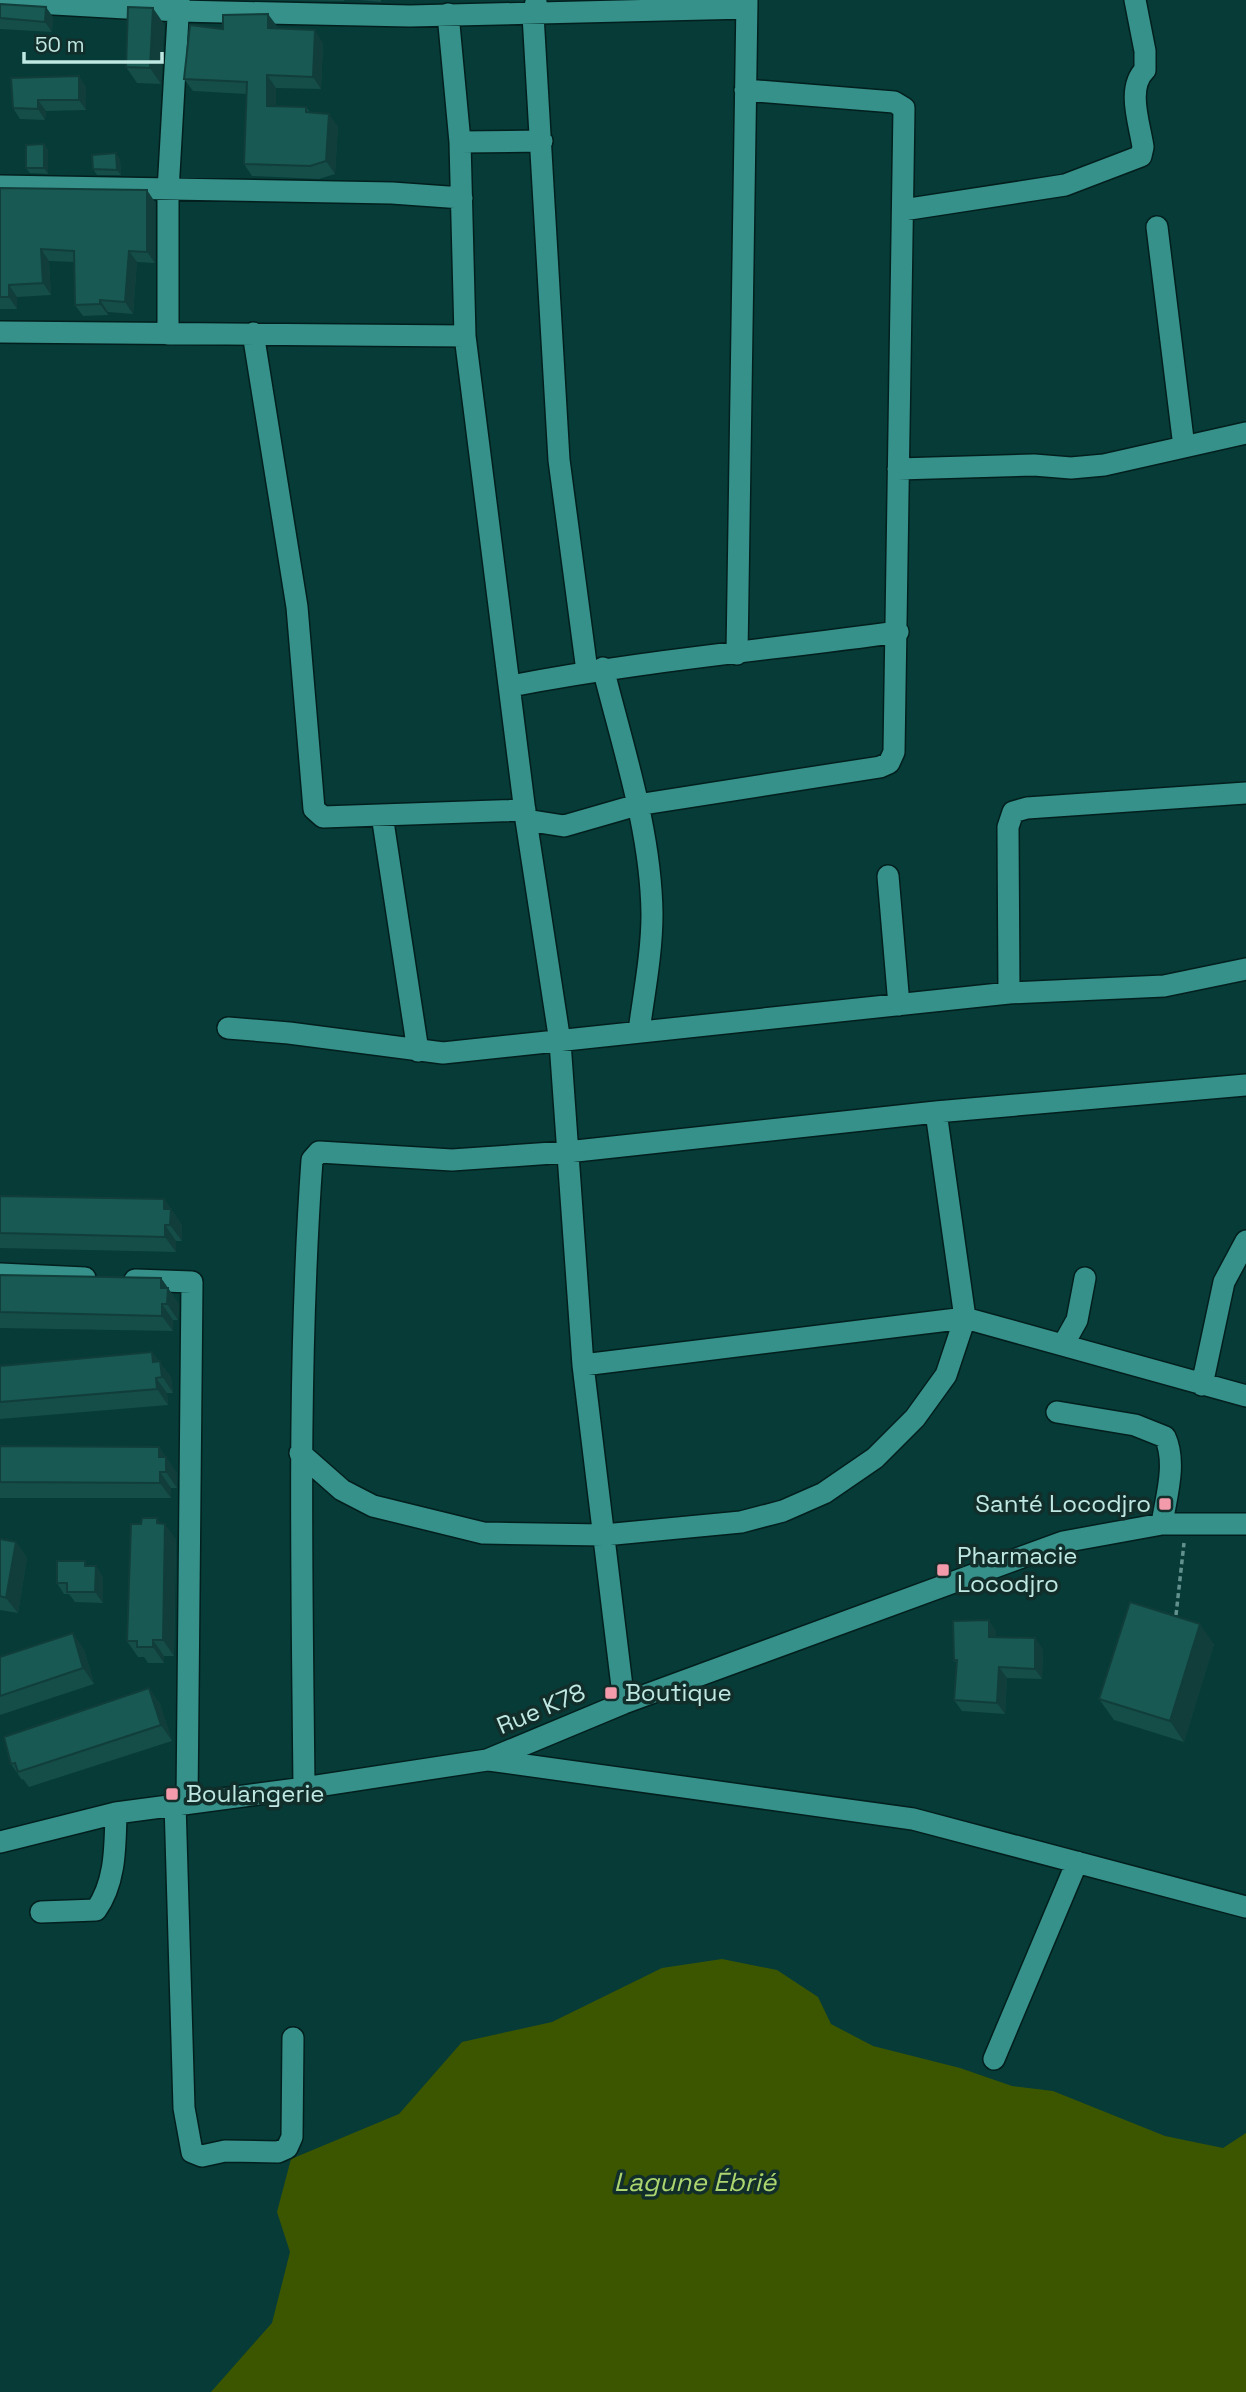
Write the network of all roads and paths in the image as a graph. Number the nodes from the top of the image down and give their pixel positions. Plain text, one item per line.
1 (1135, 0) edge
2 (0, 1) edge
3 (747, 4) edge
4 (179, 6) edge
5 (535, 7) edge
6 (410, 8) edge
7 (448, 14) junction
8 (745, 90) junction
9 (542, 141) junction
10 (460, 142) junction
11 (0, 186) edge
12 (168, 191) junction
13 (462, 198) junction
14 (903, 210) junction
15 (1157, 227) dead end
16 (0, 332) edge
17 (253, 333) junction
18 (168, 334) junction
19 (465, 336) junction
20 (1246, 433) edge
21 (1184, 447) junction
22 (898, 469) junction
23 (898, 632) junction
24 (737, 654) junction
25 (595, 670) junction
26 (512, 686) junction
27 (1246, 793) edge
28 (637, 805) junction
29 (526, 815) junction
30 (382, 816) junction
31 (888, 876) dead end
32 (1246, 969) edge
33 (1009, 993) junction
34 (899, 1005) junction
35 (228, 1028) dead end
36 (639, 1031) junction
37 (560, 1042) junction
38 (418, 1051) junction
39 (1246, 1085) edge
40 (936, 1112) junction
41 (567, 1152) junction
42 (1246, 1241) edge
43 (0, 1274) edge
44 (1086, 1278) dead end
45 (965, 1318) junction
46 (1063, 1345) junction
47 (583, 1365) junction
48 (1202, 1385) junction
49 (1246, 1396) edge
50 (1057, 1412) dead end
51 (300, 1453) junction
52 (1186, 1523) junction
53 (1163, 1524) junction
54 (1246, 1524) edge
55 (604, 1535) junction
56 (1176, 1615) edge
57 (624, 1703) junction
58 (487, 1760) junction
59 (304, 1788) junction
60 (181, 1802) junction
61 (117, 1812) junction
62 (0, 1842) edge
63 (1077, 1862) junction
64 (1246, 1907) edge
65 (41, 1912) dead end
66 (293, 2038) dead end
67 (994, 2059) dead end

1 - 14 street
2 - 4 street
3 - 5 street
3 - 8 street
4 - 6 street
4 - 12 street
5 - 7 street
5 - 9 street
6 - 7 street
7 - 10 street
8 - 14 street
8 - 24 street
9 - 10 street
9 - 25 street
10 - 13 street
11 - 12 street
12 - 13 street
12 - 18 street
13 - 19 street
14 - 22 street
15 - 21 street
16 - 18 street
17 - 18 street
17 - 19 street
17 - 30 street
19 - 26 street
20 - 21 street
21 - 22 street
22 - 23 street
23 - 24 street
23 - 28 street
24 - 25 street
25 - 26 street
25 - 28 street
26 - 29 street
27 - 33 street
28 - 29 street
28 - 36 street
29 - 30 street
29 - 37 street
30 - 38 street
31 - 34 street
32 - 33 street
33 - 34 street
34 - 36 street
35 - 38 street
36 - 37 street
37 - 38 street
37 - 41 street
39 - 40 street
40 - 41 street
40 - 45 street
41 - 47 street
41 - 51 street
42 - 48 street
43 - 60 street
44 - 46 street
45 - 46 street
45 - 47 street
45 - 55 street
46 - 48 street
47 - 55 street
48 - 49 street
50 - 53 street
51 - 55 street
51 - 59 street
52 - 53 street, Rue K78
52 - 54 street, Rue K78
52 - 56 path
53 - 57 street, Rue K78
55 - 57 street
57 - 58 street, Rue K78
58 - 59 street, Rue K78
58 - 63 street
59 - 60 street, Rue K78
60 - 61 street, Rue K78
60 - 66 street
61 - 62 street, Rue K78
61 - 65 street
63 - 64 street
63 - 67 street

